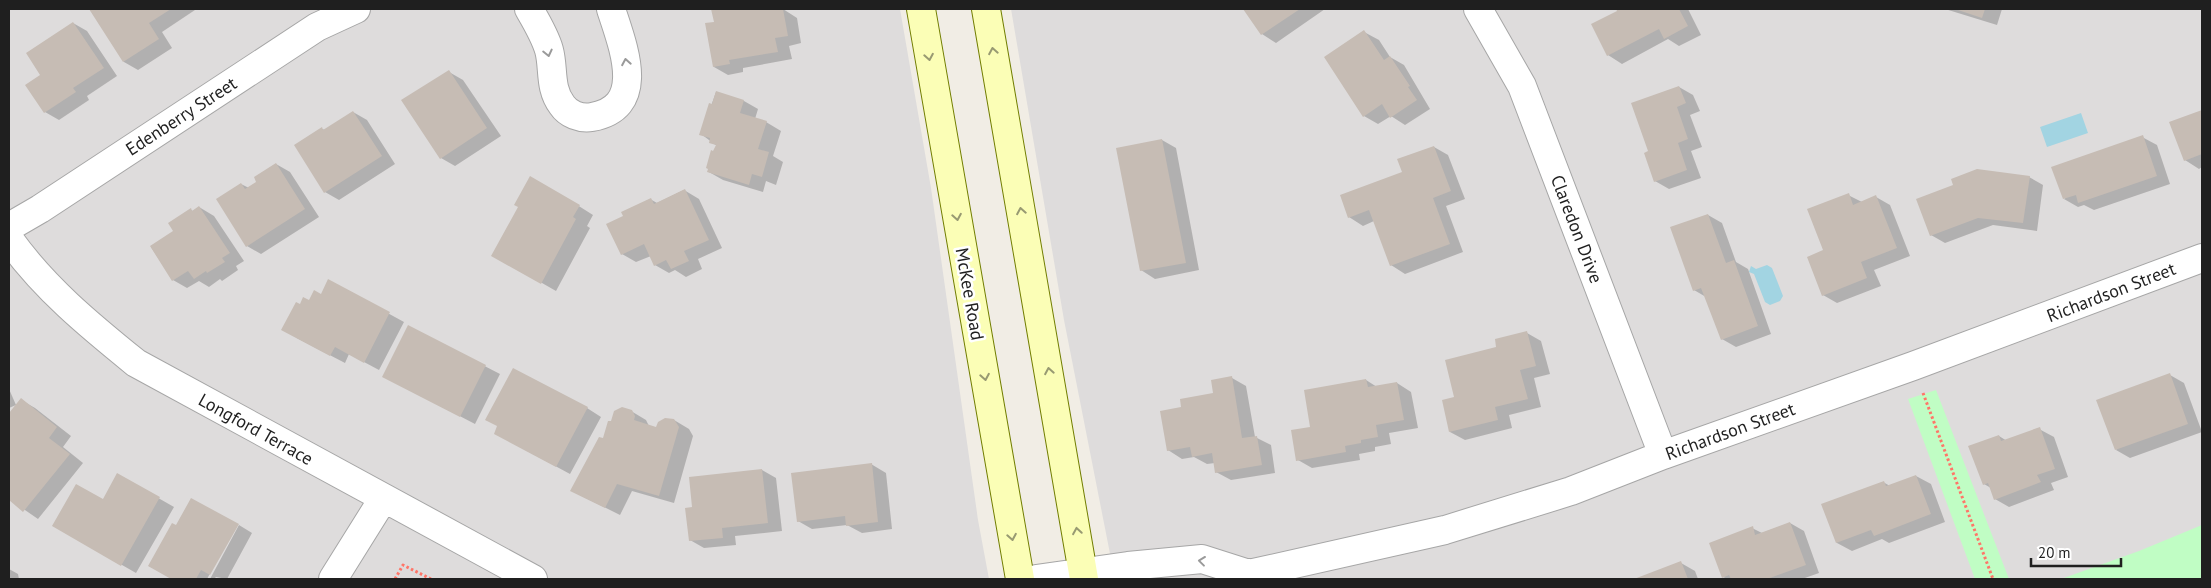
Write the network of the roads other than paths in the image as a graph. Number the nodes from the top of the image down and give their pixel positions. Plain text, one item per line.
1 (356, 9) edge
2 (528, 9) edge
3 (611, 9) edge
4 (921, 9) edge
5 (986, 9) edge
6 (1478, 9) edge
7 (9, 227) edge
8 (9, 239) edge
9 (2202, 258) edge
10 (1663, 455) junction
11 (383, 499) junction
12 (1084, 576) edge
13 (1246, 577) edge
14 (333, 579) edge
15 (533, 579) edge
16 (1020, 579) edge
17 (1036, 579) edge

1 - 7 street, Edenberry Street
2 -> 3 street
4 -> 16 main road, McKee Road
12 -> 5 main road
6 - 10 street, Claredon Drive
8 - 11 street, Longford Terrace
9 - 10 street, Richardson Street
10 - 13 street, Richardson Street
11 - 14 street
11 - 15 street, Longford Terrace
13 -> 12 street, Richardson Street
12 - 17 street

